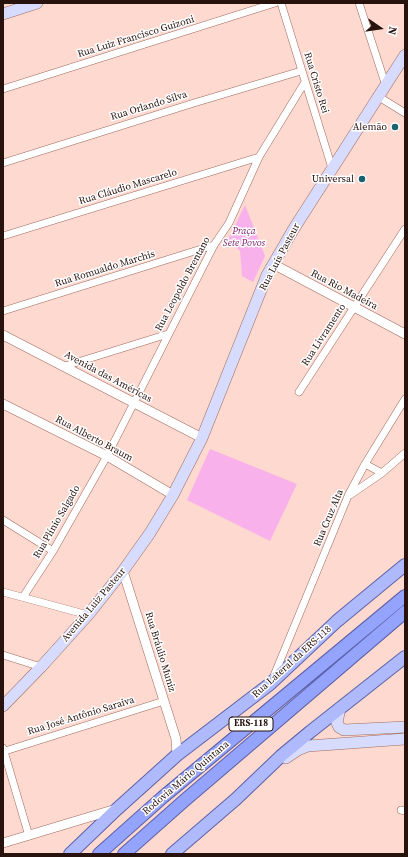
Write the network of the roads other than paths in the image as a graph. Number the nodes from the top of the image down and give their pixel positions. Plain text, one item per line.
1 (37, 3) edge
2 (275, 3) edge
3 (281, 3) edge
4 (359, 3) edge
5 (3, 14) edge
6 (405, 55) edge
7 (301, 71) junction
8 (305, 82) junction
9 (386, 86) junction
10 (3, 89) edge
11 (379, 97) junction
12 (405, 113) edge
13 (260, 157) junction
14 (3, 163) edge
15 (332, 168) junction
16 (405, 229) edge
17 (3, 236) edge
18 (214, 245) junction
19 (274, 264) junction
20 (354, 308) junction
21 (3, 311) edge
22 (168, 334) junction
23 (405, 334) edge
24 (3, 335) edge
25 (65, 366) junction
26 (298, 392) dead end
27 (405, 399) edge
28 (134, 403) junction
29 (3, 404) edge
30 (202, 438) junction
31 (405, 452) edge
32 (107, 456) junction
33 (365, 464) junction
34 (382, 473) junction
35 (173, 496) junction
36 (348, 496) junction
37 (3, 520) edge
38 (53, 551) junction
39 (405, 564) edge
40 (123, 571) junction
41 (3, 592) edge
42 (405, 596) edge
43 (23, 597) junction
44 (405, 612) edge
45 (88, 614) junction
46 (283, 652) junction
47 (405, 657) edge
48 (5, 658) edge
49 (292, 663) junction
50 (41, 667) junction
51 (270, 684) junction
52 (164, 701) junction
53 (3, 706) edge
54 (340, 708) junction
55 (405, 727) edge
56 (340, 728) junction
57 (176, 739) junction
58 (405, 739) edge
59 (190, 744) junction
60 (339, 744) junction
61 (4, 748) edge
62 (177, 755) junction
63 (258, 779) junction
64 (117, 809) junction
65 (82, 819) junction
66 (90, 835) junction
67 (29, 836) junction
68 (3, 844) edge
69 (70, 854) edge
70 (99, 854) edge
71 (124, 854) edge
72 (172, 854) edge

1 - 5 main road
2 - 10 street, Rua Luiz Francisco Guizoni
3 - 7 street, Rua Cristo Rei
4 - 9 street
6 - 9 main road, Rua Luís Pasteur
7 - 8 street, Rua Cristo Rei
7 - 14 street, Rua Orlando Silva
8 - 13 street, Rua Leopoldo Brentano
8 - 15 street, Rua Cristo Rei
9 - 11 main road, Rua Luís Pasteur
11 - 12 street
11 - 15 main road, Rua Luís Pasteur
13 - 17 street, Rua Cláudio Mascarelo
13 - 18 street, Rua Leopoldo Brentano
15 - 19 main road, Rua Luís Pasteur
16 - 20 street, Rua Livramento
18 - 21 street, Rua Romualdo Marchis
18 - 22 street, Rua Leopoldo Brentano
19 - 20 street, Rua Rio Madeira
19 - 30 main road, Rua Luís Pasteur
20 - 23 street, Rua Rio Madeira
20 - 26 street, Rua Livramento
22 - 25 street
22 - 28 street, Rua Leopoldo Brentano
24 - 25 street, Avenida das Américas
25 - 28 street, Avenida das Américas
27 - 33 street, Rua Cruz Alta
28 - 30 street, Avenida das Américas
28 - 32 street, Rua Leopoldo Brentano
29 - 32 street, Rua Alberto Braum
30 - 35 main road, Rua Luís Pasteur
31 - 34 street
32 - 35 street, Rua Alberto Braum
32 - 38 street, Rua Plínio Salgado
33 - 34 street
33 - 36 street, Rua Cruz Alta
34 - 36 street
35 - 40 main road, Avenida Luiz Pasteur
36 - 46 street, Rua Cruz Alta
37 - 38 street
38 - 43 street, Rua Plínio Salgado
39 - 49 main road, Rua Lateral da ERS-118
40 - 45 main road, Avenida Luiz Pasteur
40 - 52 street, Rua Bráulio Muniz
41 - 43 street
42 - 70 highway, Rodovia Mário Quintana / ERS-118
43 - 45 street
44 - 71 highway, Rodovia Mário Quintana / ERS-118
45 - 50 main road, Avenida Luiz Pasteur
46 - 49 street
46 - 51 street, Rua Cruz Alta
47 - 54 main road
48 - 50 street
49 - 51 main road, Rua Lateral da ERS-118
50 - 53 main road, Avenida Luiz Pasteur
51 - 59 main road, Rua Lateral da ERS-118
52 - 57 street, Rua Bráulio Muniz
52 - 61 street, Rua José Antônio Saraiva
54 - 56 main road
54 - 63 main road
55 - 56 main road
56 - 60 main road
57 - 59 street
57 - 62 street, Rua Bráulio Muniz
58 - 60 main road
59 - 62 main road, Rua Lateral da ERS-118
60 - 63 main road
61 - 67 street
62 - 64 main road, Rua Lateral da ERS-118
63 - 72 main road
64 - 65 street
64 - 66 main road, Rua Lateral da ERS-118
65 - 66 street
65 - 67 street
66 - 69 main road, Rua Lateral da ERS-118
67 - 68 street

